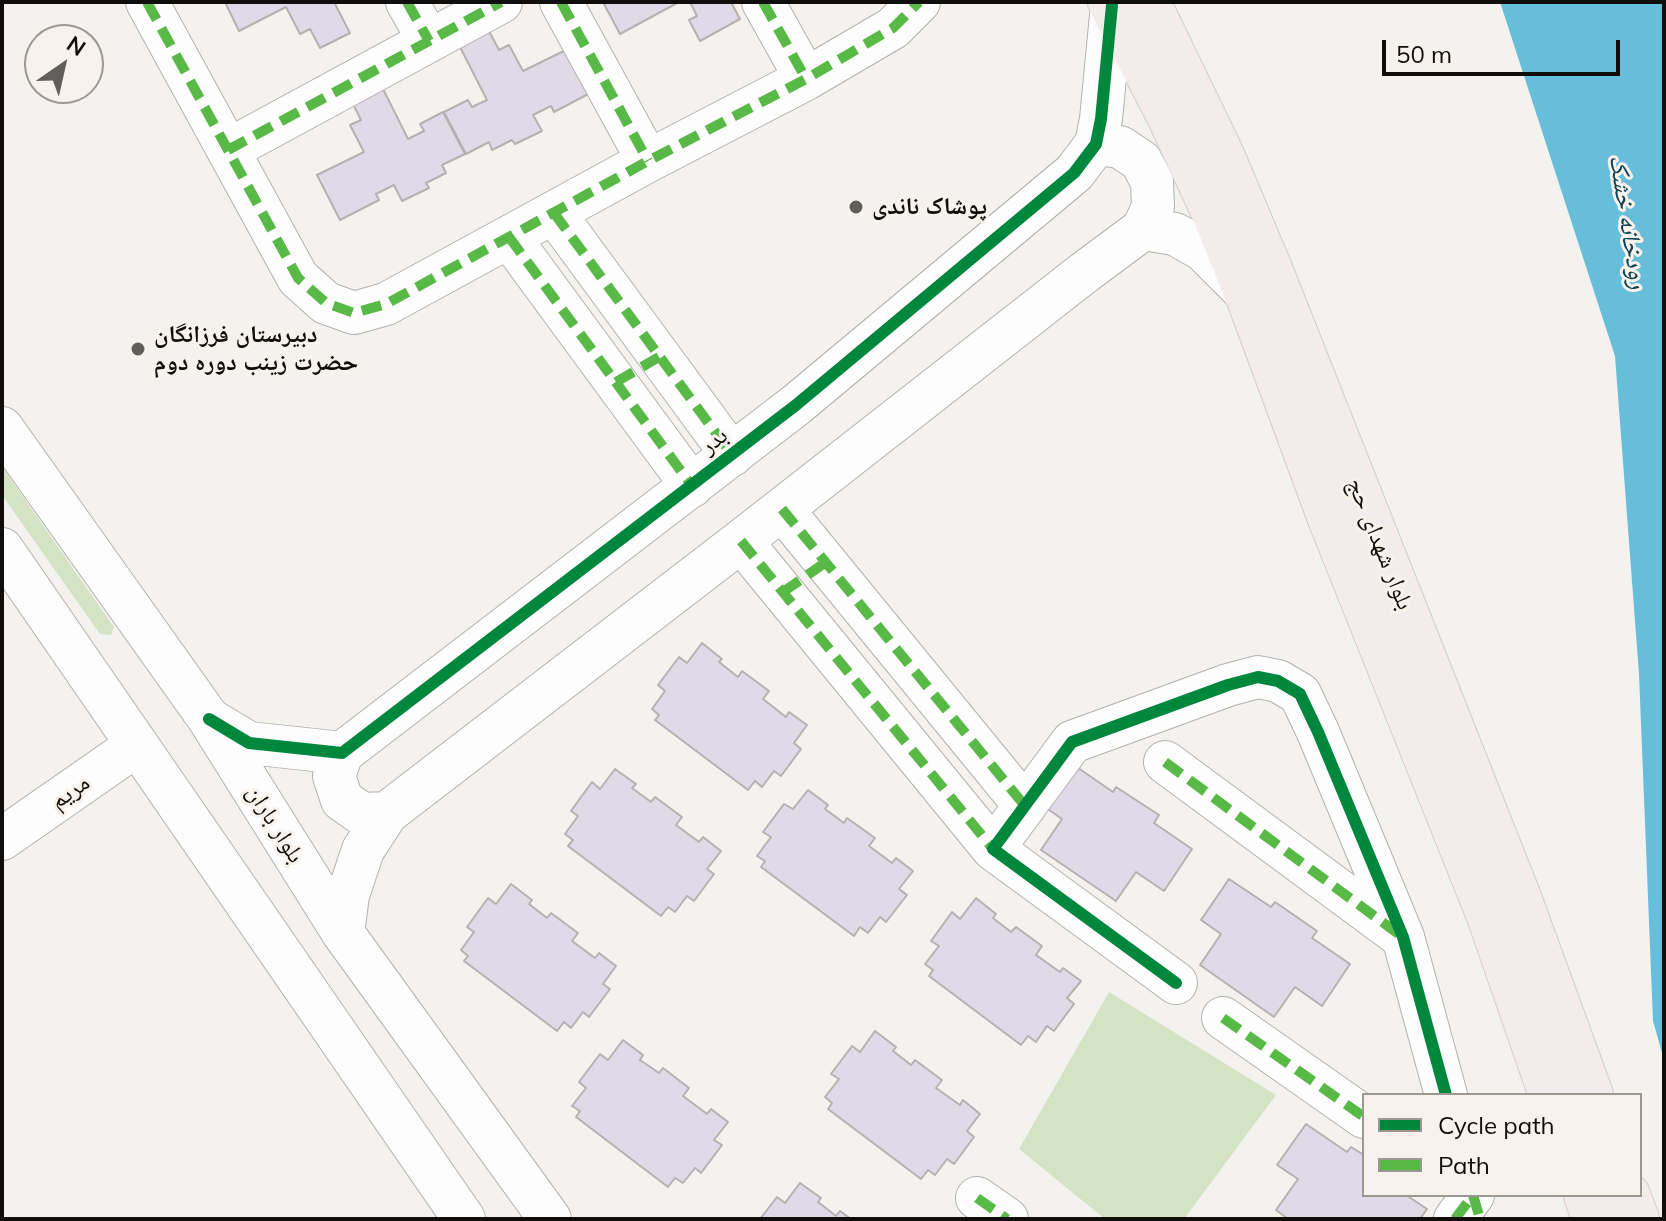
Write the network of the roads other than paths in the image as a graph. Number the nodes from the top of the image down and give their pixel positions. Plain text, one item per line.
1 (147, 2) edge
2 (407, 2) edge
3 (501, 2) edge
4 (561, 2) edge
5 (763, 2) edge
6 (919, 2) edge
7 (1123, 3) edge
8 (429, 41) junction
9 (806, 79) junction
10 (1096, 144) junction
11 (228, 150) junction
12 (648, 161) junction
13 (554, 213) junction
14 (1143, 229) junction
15 (509, 237) junction
16 (1247, 294) junction
17 (659, 357) junction
18 (616, 382) junction
19 (2, 428) edge
20 (732, 455) junction
21 (692, 486) junction
22 (782, 509) junction
23 (741, 541) junction
24 (2, 549) edge
25 (826, 562) junction
26 (783, 592) junction
27 (209, 719) junction
28 (137, 745) junction
29 (342, 753) junction
30 (1165, 762) dead end
31 (1025, 806) junction
32 (387, 813) junction
33 (2, 839) edge
34 (993, 849) junction
35 (343, 933) junction
36 (1403, 937) junction
37 (1176, 983) dead end
38 (1223, 1018) dead end
39 (1445, 1093) edge
40 (1550, 1093) edge
41 (1590, 1093) edge
42 (1362, 1116) edge
43 (1472, 1197) edge
44 (1474, 1197) edge
45 (1587, 1197) edge
46 (1629, 1197) edge
47 (464, 1219) edge
48 (550, 1219) edge
49 (1455, 1219) edge
50 (1480, 1219) edge
51 (1594, 1219) edge
52 (1637, 1219) edge

1 - 11 street
2 - 8 street
3 - 8 street
4 - 12 street
5 - 9 street
6 - 9 street
7 - 10 street, بدر
7 - 16 main road, بلوار شهدای حج
7 - 41 main road, بلوار شهدای حج
8 - 11 street
9 - 12 street
10 - 14 street
10 - 20 street, بدر
11 - 15 street
12 - 13 street
13 - 15 street
13 - 17 street
14 - 16 street
14 - 22 street
15 - 18 street
16 - 40 main road, بلوار شهدای حج
17 - 18 street
17 - 20 street
18 - 21 street
19 - 27 street, بلوار باران
20 - 21 street, بدر
21 - 29 street, بدر
22 - 23 street
22 - 25 street
23 - 26 street
23 - 32 street
24 - 28 street
25 - 26 street
25 - 31 street
26 - 34 street
27 - 29 street
27 - 35 street, بلوار باران
28 - 33 street, مریم
28 - 47 street
29 - 32 street
30 - 36 street
31 - 34 street
31 - 36 street
32 - 35 street
34 - 37 street
35 - 48 street, بلوار باران
36 - 39 street
38 - 42 street
43 - 49 street
44 - 50 street
45 - 51 main road
46 - 52 main road

